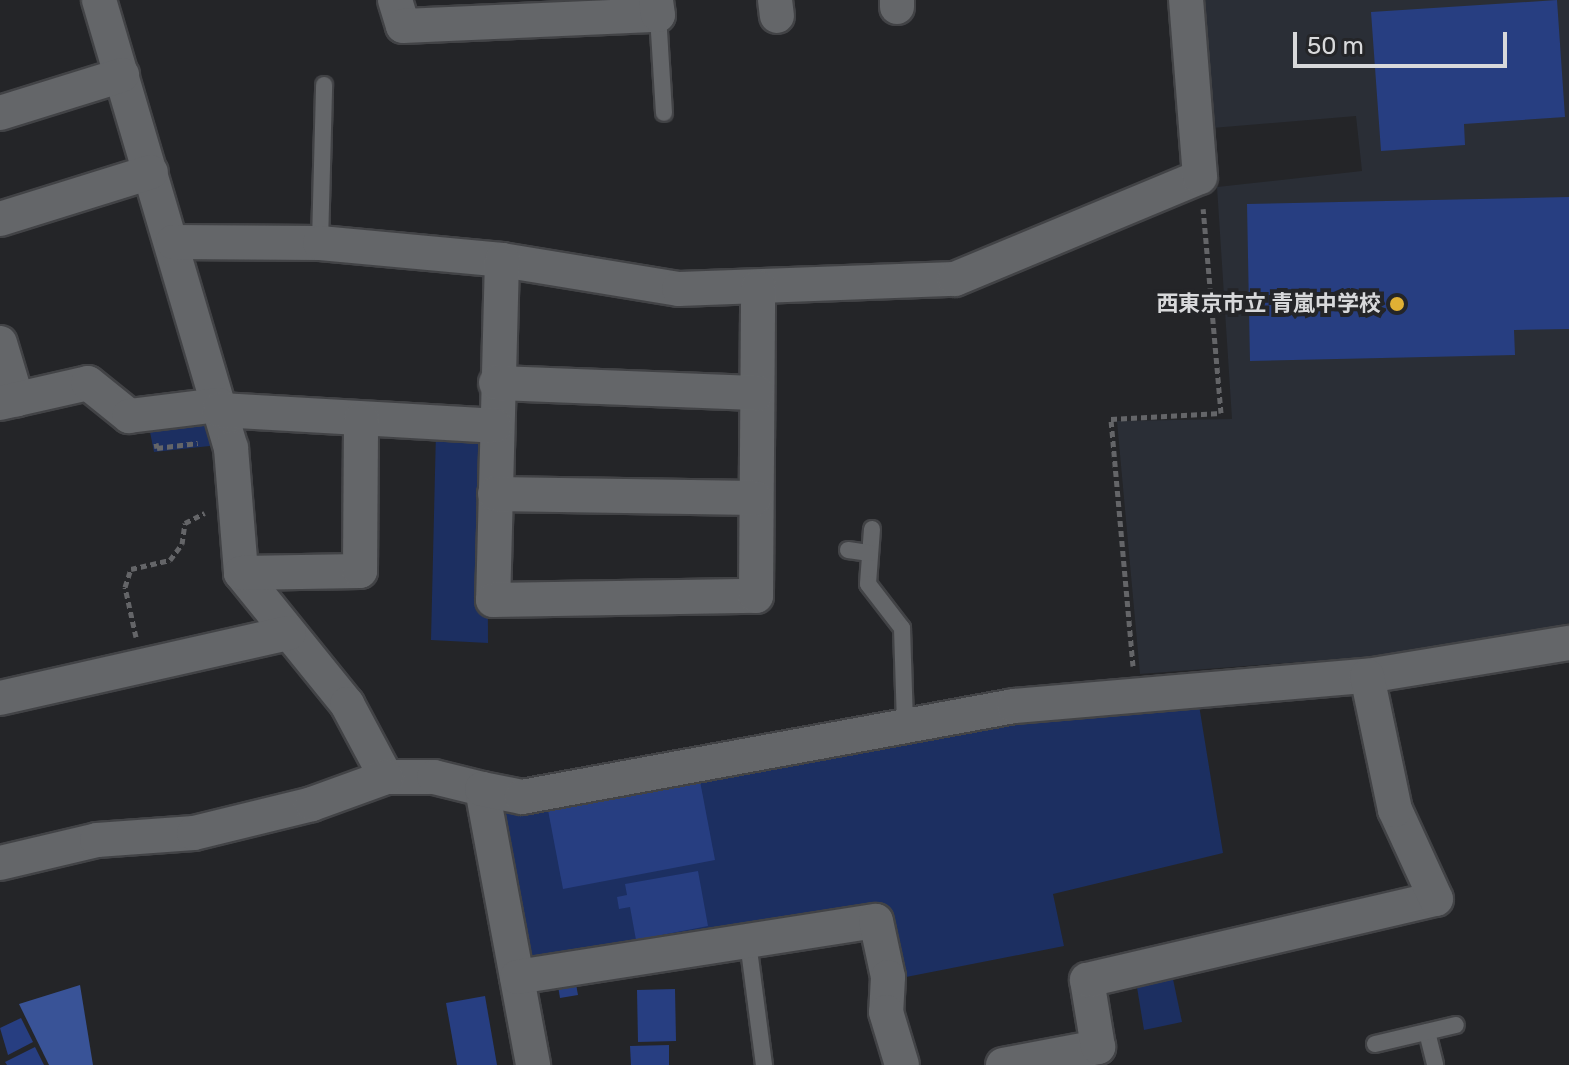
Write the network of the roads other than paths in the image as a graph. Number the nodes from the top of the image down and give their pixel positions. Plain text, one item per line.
1 (99, 0) edge
2 (395, 0) edge
3 (1186, 0) edge
4 (657, 8) edge
5 (122, 75) junction
6 (324, 85) dead end
7 (0, 113) edge
8 (664, 113) dead end
9 (151, 172) junction
10 (0, 219) edge
11 (173, 242) junction
12 (320, 243) junction
13 (502, 260) junction
14 (758, 287) junction
15 (0, 343) edge
16 (496, 383) junction
17 (757, 393) junction
18 (9, 402) edge
19 (220, 407) junction
20 (361, 419) junction
21 (495, 426) junction
22 (495, 494) junction
23 (755, 498) junction
24 (872, 529) dead end
25 (848, 550) dead end
26 (870, 553) junction
27 (241, 573) junction
28 (289, 633) junction
29 (1569, 643) edge
30 (1367, 676) junction
31 (0, 698) edge
32 (905, 725) junction
33 (386, 777) junction
34 (482, 789) junction
35 (0, 863) edge
36 (748, 942) junction
37 (517, 977) junction
38 (1456, 1025) dead end
39 (1427, 1032) junction
40 (1375, 1044) dead end
41 (533, 1065) edge
42 (764, 1065) edge
43 (902, 1065) edge
44 (1003, 1065) edge
45 (1435, 1065) edge

1 - 5 street
2 - 4 street
3 - 14 street
4 - 8 lane
5 - 7 street
5 - 9 street
6 - 12 lane
9 - 10 street
9 - 11 street
11 - 12 street
11 - 19 street
12 - 13 street
13 - 14 street
13 - 16 street
14 - 17 street
15 - 18 street
16 - 17 street
16 - 21 street
17 - 23 street
18 - 19 street
19 - 20 street
19 - 27 street
20 - 21 street
20 - 27 street
21 - 22 street
22 - 23 street
22 - 23 street
24 - 26 lane
25 - 26 lane
26 - 32 lane
27 - 28 street
28 - 31 street
28 - 33 street
29 - 30 street
30 - 32 street
30 - 44 street
32 - 34 street
33 - 34 street
33 - 35 street
34 - 37 street
36 - 37 street
36 - 42 lane
36 - 43 street
37 - 41 street
38 - 39 lane
39 - 40 lane
39 - 45 lane

